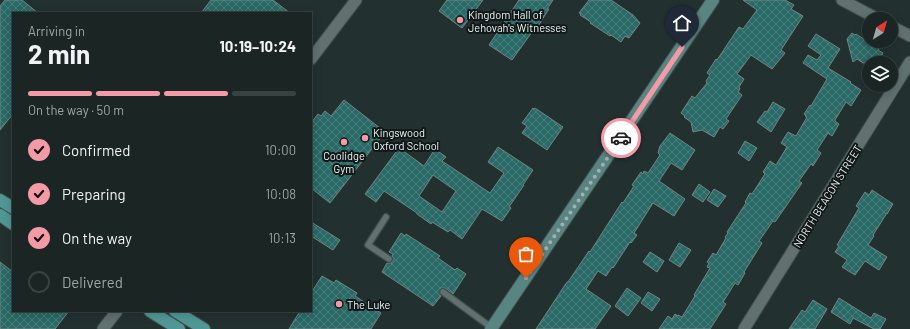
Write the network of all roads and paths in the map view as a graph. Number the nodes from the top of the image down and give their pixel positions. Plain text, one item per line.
1 (356, 0) edge
2 (713, 0) edge
3 (842, 0) edge
4 (865, 12) edge
5 (898, 30) edge
6 (910, 36) edge
7 (312, 58) edge
8 (910, 62) edge
9 (0, 200) edge
10 (12, 207) edge
11 (0, 215) edge
12 (386, 217) dead end
13 (12, 223) edge
14 (389, 259) dead end
15 (443, 292) dead end
16 (116, 312) edge
17 (152, 312) edge
18 (178, 312) edge
19 (103, 329) edge
20 (179, 329) edge
21 (204, 329) edge
22 (492, 329) edge
23 (744, 329) edge

1 - 7 street
2 - 22 main road
3 - 4 street
5 - 6 street
8 - 23 street, NORTH BEACON STREET
9 - 10 main road
11 - 13 main road
12 - 14 lane
15 - 22 lane
16 - 19 street
17 - 20 main road
18 - 21 main road

